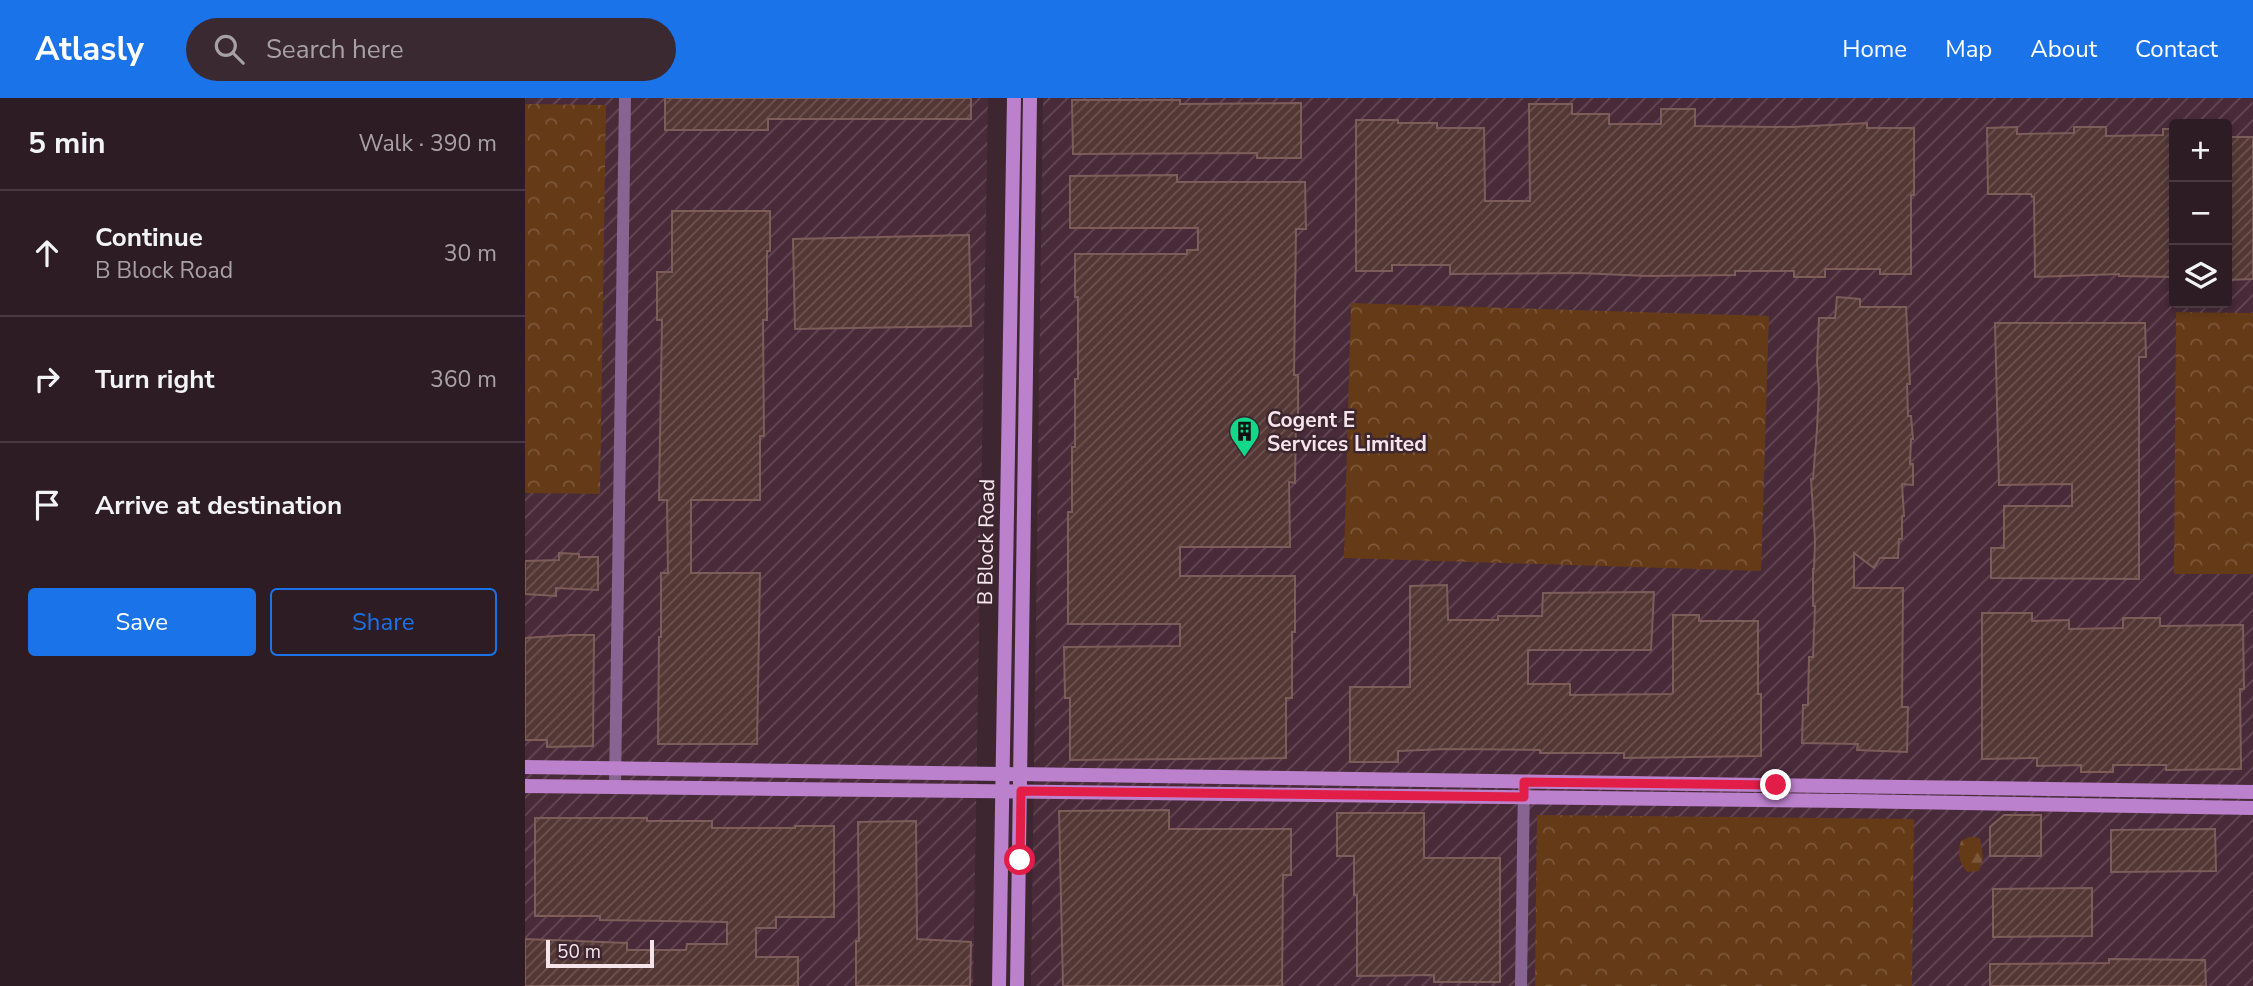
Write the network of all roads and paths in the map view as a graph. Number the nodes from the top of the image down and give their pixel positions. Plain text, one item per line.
1 (625, 98) edge
2 (1014, 98) edge
3 (1030, 98) edge
4 (525, 767) edge
5 (616, 769) junction
6 (1004, 774) junction
7 (1021, 775) junction
8 (1524, 782) junction
9 (525, 786) edge
10 (615, 787) junction
11 (1003, 791) junction
12 (1021, 791) junction
13 (2253, 792) edge
14 (1524, 797) junction
15 (2253, 808) edge
16 (999, 986) edge
17 (1017, 986) edge
18 (1521, 986) edge

1 - 5 street
2 - 6 street, B Block Road
3 - 7 street, B Block Road
4 - 5 street
5 - 6 street
5 - 10 street
6 - 7 street
6 - 11 street, B Block Road
7 - 8 street
7 - 12 street, B Block Road
8 - 13 street
8 - 14 street
9 - 10 street
10 - 11 street
11 - 12 street
11 - 16 street, B Block Road
12 - 14 street
12 - 17 street, B Block Road
14 - 15 street
14 - 18 street

